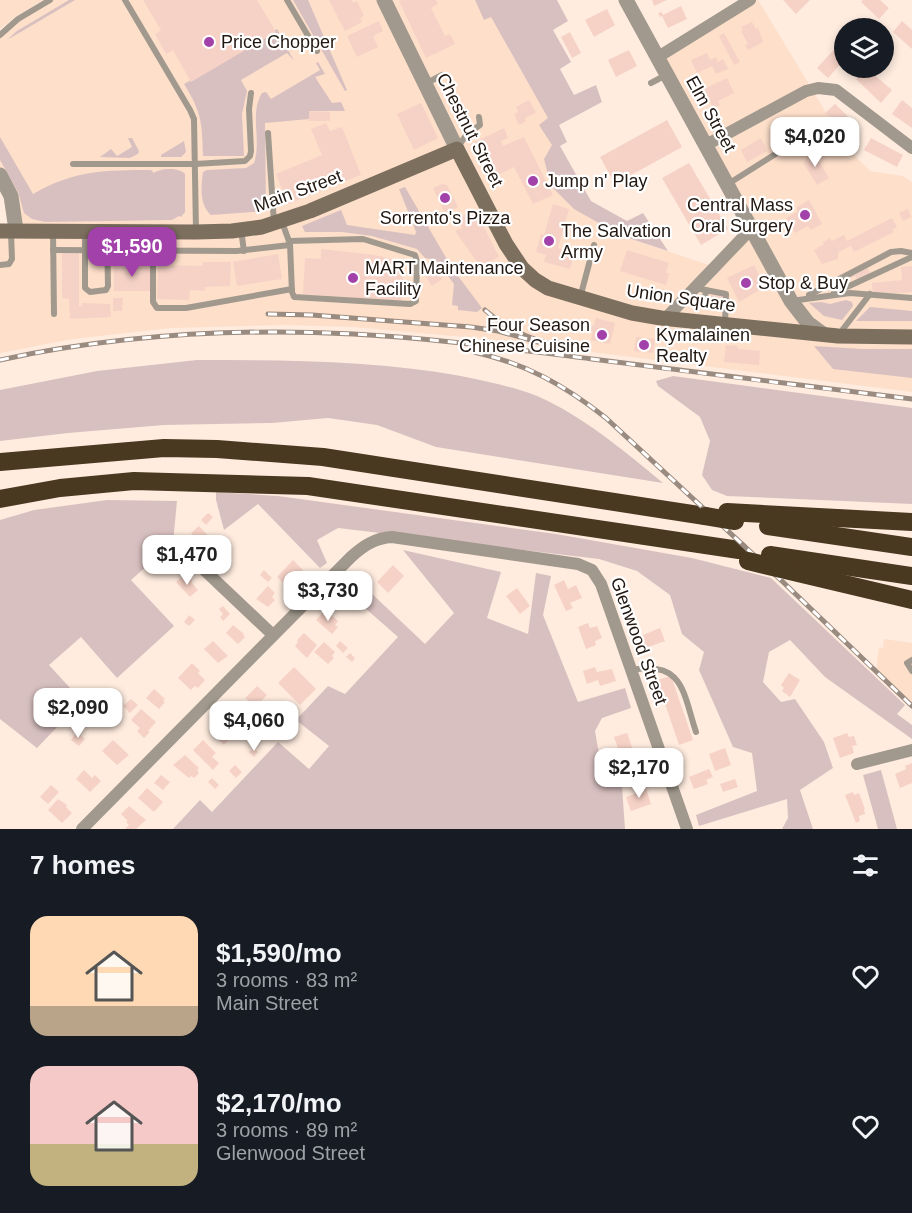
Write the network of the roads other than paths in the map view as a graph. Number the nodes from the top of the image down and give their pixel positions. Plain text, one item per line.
1 (50, 0) edge
2 (125, 0) edge
3 (287, 0) edge
4 (384, 0) edge
5 (626, 0) edge
6 (750, 0) edge
7 (0, 35) edge
8 (317, 51) dead end
9 (658, 57) junction
10 (668, 74) junction
11 (442, 75) dead end
12 (651, 83) dead end
13 (425, 84) junction
14 (251, 93) dead end
15 (479, 117) dead end
16 (811, 130) dead end
17 (268, 134) dead end
18 (706, 145) junction
19 (912, 148) edge
20 (457, 149) junction
21 (195, 164) junction
22 (73, 165) dead end
23 (0, 175) edge
24 (727, 184) junction
25 (278, 222) junction
26 (751, 229) junction
27 (9, 230) edge
28 (241, 230) junction
29 (53, 231) junction
30 (86, 231) junction
31 (107, 231) junction
32 (153, 231) junction
33 (204, 232) junction
34 (290, 243) junction
35 (594, 245) dead end
36 (53, 250) junction
37 (86, 250) junction
38 (107, 250) junction
39 (153, 250) junction
40 (211, 251) junction
41 (244, 251) junction
42 (912, 255) edge
43 (0, 265) edge
44 (528, 273) joint
45 (292, 289) junction
46 (701, 289) junction
47 (870, 294) junction
48 (829, 295) junction
49 (912, 298) edge
50 (580, 299) junction
51 (797, 300) junction
52 (54, 314) dead end
53 (726, 316) junction
54 (666, 318) junction
55 (830, 335) junction
56 (912, 337) edge
57 (56, 457) junction
58 (0, 462) edge
59 (0, 467) edge
60 (124, 482) junction
61 (0, 499) edge
62 (0, 511) edge
63 (731, 516) junction
64 (912, 522) edge
65 (180, 547) dead end
66 (912, 547) edge
67 (776, 562) junction
68 (912, 576) edge
69 (912, 600) edge
70 (273, 635) junction
71 (912, 660) edge
72 (631, 670) junction
73 (912, 671) edge
74 (696, 732) dead end
75 (912, 750) edge
76 (857, 764) dead end
77 (82, 829) edge
78 (687, 829) edge

1 - 7 lane
2 - 21 lane
3 - 8 lane
4 - 13 street, Chestnut Street
5 - 9 street, Elm Street
6 - 9 street
9 - 10 street, Elm Street
10 - 12 lane
10 - 18 street, Elm Street
11 - 13 lane
13 - 20 street, Chestnut Street
14 - 21 lane
15 - 20 lane
16 - 24 lane
17 - 25 lane
18 - 19 street
18 - 24 street, Elm Street
20 - 25 main road, Main Street
20 - 44 main road, Chestnut Street
21 - 22 lane
21 - 33 lane
23 - 27 street
24 - 26 street, Elm Street
25 - 28 main road, Main Street
25 - 34 lane
26 - 46 street
26 - 51 street, Elm Street
27 - 29 main road, Main Street
27 - 43 lane
28 - 33 main road, Main Street
28 - 41 lane
29 - 30 main road, Main Street
29 - 36 lane
30 - 31 main road, Main Street
30 - 37 lane
31 - 32 main road, Main Street
31 - 38 lane
32 - 33 main road, Main Street
32 - 39 lane
33 - 40 lane
34 - 41 lane
34 - 45 lane
34 - 45 lane
35 - 50 lane
36 - 37 lane
36 - 52 lane
37 - 38 lane
37 - 38 lane
38 - 39 lane
39 - 40 lane
39 - 45 lane
40 - 41 lane
42 - 48 lane
42 - 51 lane
44 - 50 main road, Union Square
46 - 53 lane
46 - 53 lane
46 - 54 street
47 - 48 lane
47 - 49 lane
47 - 55 lane
48 - 51 lane
50 - 54 main road, Union Square
51 - 55 street, Elm Street
53 - 54 main road, Union Square
53 - 55 main road, Union Square
55 - 56 main road, Union Square
57 - 58 highway
57 - 59 highway
57 - 63 highway, bridge
60 - 61 highway
60 - 62 highway
60 - 67 highway
63 - 64 highway
63 - 66 highway
65 - 70 street
67 - 68 highway
67 - 69 highway
70 - 72 street, Glenwood Street
70 - 77 street
71 - 73 lane
72 - 74 lane
72 - 78 street, Glenwood Street
75 - 76 street

